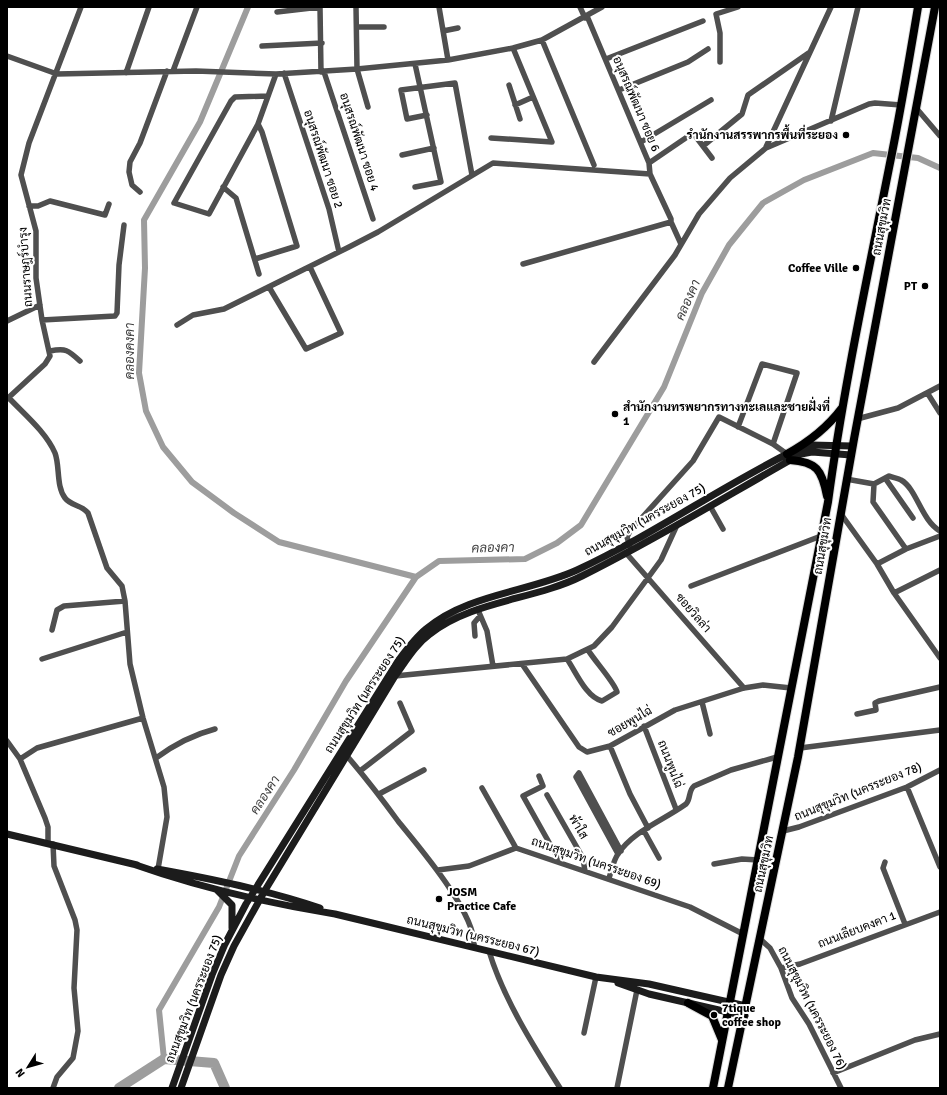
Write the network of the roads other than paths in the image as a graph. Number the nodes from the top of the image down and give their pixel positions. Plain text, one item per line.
1 (81, 7) edge
2 (148, 7) edge
3 (197, 7) edge
4 (356, 7) edge
5 (439, 7) edge
6 (580, 7) edge
7 (602, 7) edge
8 (738, 7) edge
9 (830, 7) edge
10 (858, 7) edge
11 (918, 7) edge
12 (935, 7) edge
13 (277, 12) dead end
14 (586, 17) junction
15 (703, 21) dead end
16 (357, 27) junction
17 (384, 27) dead end
18 (458, 28) dead end
19 (443, 31) junction
20 (542, 40) junction
21 (322, 43) junction
22 (262, 46) dead end
23 (513, 48) junction
24 (708, 49) dead end
25 (810, 52) junction
26 (7, 56) edge
27 (606, 59) junction
28 (448, 60) junction
29 (720, 62) dead end
30 (415, 64) junction
31 (357, 69) junction
32 (167, 71) junction
33 (173, 71) junction
34 (323, 72) junction
35 (126, 73) junction
36 (284, 73) junction
37 (56, 74) junction
38 (276, 74) junction
39 (509, 85) dead end
40 (420, 86) junction
41 (619, 90) junction
42 (268, 96) junction
43 (533, 97) junction
44 (711, 100) dead end
45 (515, 105) junction
46 (901, 105) junction
47 (368, 107) dead end
48 (916, 113) junction
49 (427, 115) junction
50 (520, 119) dead end
51 (831, 121) junction
52 (258, 124) junction
53 (940, 136) edge
54 (491, 138) dead end
55 (641, 142) junction
56 (703, 146) junction
57 (434, 148) junction
58 (766, 148) junction
59 (402, 155) dead end
60 (712, 158) dead end
61 (650, 163) junction
62 (594, 165) dead end
63 (650, 174) junction
64 (472, 175) junction
65 (223, 187) junction
66 (414, 187) dead end
67 (140, 192) dead end
68 (109, 204) dead end
69 (29, 206) junction
70 (373, 219) dead end
71 (670, 222) junction
72 (124, 225) dead end
73 (681, 244) junction
74 (339, 252) junction
75 (254, 258) junction
76 (523, 264) dead end
77 (310, 267) junction
78 (259, 274) dead end
79 (269, 287) junction
80 (40, 304) junction
81 (42, 320) junction
82 (7, 321) edge
83 (177, 325) dead end
84 (50, 351) junction
85 (80, 361) dead end
86 (594, 362) dead end
87 (940, 386) edge
88 (928, 394) junction
89 (8, 398) edge
90 (844, 406) junction
91 (940, 413) edge
92 (857, 419) junction
93 (738, 427) junction
94 (773, 444) junction
95 (852, 446) junction
96 (835, 449) junction
97 (851, 455) junction
98 (788, 457) junction
99 (885, 478) junction
100 (846, 479) junction
101 (874, 484) junction
102 (828, 502) junction
103 (710, 506) junction
104 (841, 514) junction
105 (913, 518) dead end
106 (677, 525) junction
107 (724, 529) dead end
108 (940, 531) edge
109 (821, 536) junction
110 (940, 536) edge
111 (628, 548) junction
112 (906, 549) junction
113 (877, 564) junction
114 (940, 570) edge
115 (649, 579) junction
116 (691, 586) dead end
117 (894, 592) junction
118 (125, 601) junction
119 (479, 613) junction
120 (52, 630) dead end
121 (127, 632) junction
122 (475, 636) dead end
123 (588, 650) junction
124 (939, 656) edge
125 (42, 659) dead end
126 (567, 659) junction
127 (522, 664) junction
128 (494, 666) junction
129 (395, 676) junction
130 (940, 687) edge
131 (744, 688) junction
132 (791, 688) junction
133 (702, 702) junction
134 (400, 703) dead end
135 (857, 714) dead end
136 (143, 718) junction
137 (644, 726) junction
138 (215, 729) dead end
139 (940, 730) edge
140 (710, 734) dead end
141 (7, 741) edge
142 (610, 746) junction
143 (800, 748) junction
144 (347, 756) junction
145 (777, 757) junction
146 (156, 758) junction
147 (20, 759) junction
148 (424, 770) dead end
149 (940, 770) edge
150 (360, 771) junction
151 (539, 776) dead end
152 (907, 787) junction
153 (482, 788) dead end
154 (379, 794) junction
155 (546, 795) dead end
156 (676, 810) junction
157 (603, 821) junction
158 (646, 829) junction
159 (783, 831) junction
160 (7, 834) edge
161 (50, 843) junction
162 (516, 848) junction
163 (620, 852) junction
164 (659, 858) dead end
165 (758, 860) junction
166 (560, 862) junction
167 (885, 862) dead end
168 (133, 864) junction
169 (714, 864) dead end
170 (940, 868) edge
171 (158, 869) junction
172 (438, 870) junction
173 (585, 871) junction
174 (609, 878) junction
175 (270, 882) junction
176 (254, 889) junction
177 (217, 890) junction
178 (264, 892) junction
179 (250, 897) junction
180 (283, 897) junction
181 (260, 900) junction
182 (940, 912) edge
183 (335, 914) junction
184 (905, 924) junction
185 (232, 930) junction
186 (744, 934) junction
187 (760, 939) junction
188 (474, 947) junction
189 (489, 951) junction
190 (781, 968) junction
191 (596, 977) junction
192 (606, 978) junction
193 (636, 990) junction
194 (730, 1002) junction
195 (688, 1003) junction
196 (746, 1006) junction
197 (728, 1013) junction
198 (745, 1016) junction
199 (584, 1033) dead end
200 (940, 1034) edge
201 (722, 1041) junction
202 (833, 1073) junction
203 (53, 1088) edge
204 (172, 1088) edge
205 (182, 1088) edge
206 (560, 1088) edge
207 (617, 1088) edge
208 (713, 1088) edge
209 (728, 1088) edge
210 (841, 1088) edge

1 - 37 street, ถนนราษฎร์บำรุง
2 - 35 street
3 - 33 street
4 - 16 street
5 - 19 street
6 - 14 street, อนุสรณ์พัฒนา ซอย 6
7 - 14 street
8 - 29 street
9 - 25 street
10 - 51 street
11 - 46 main road, ถนนสุขุมวิท
12 - 48 main road, ถนนสุขุมวิท
13 - 21 street
14 - 20 street
14 - 27 street, อนุสรณ์พัฒนา ซอย 6
15 - 27 street
16 - 17 street
16 - 31 street
18 - 19 street
19 - 28 street
20 - 23 street
20 - 62 street
21 - 22 street
21 - 34 street
23 - 28 street
23 - 43 street
24 - 41 street
25 - 56 street
25 - 58 street
26 - 37 street
27 - 41 street, อนุสรณ์พัฒนา ซอย 6
28 - 30 street
30 - 31 street
30 - 40 street
31 - 34 street
31 - 47 street
32 - 33 street
32 - 35 street
32 - 67 street
33 - 38 street
34 - 36 street
34 - 70 street, อนุสรณ์พัฒนา ซอย 4
35 - 37 street
36 - 38 street
36 - 74 street, อนุสรณ์พัฒนา ซอย 2
37 - 69 street, ถนนราษฎร์บำรุง
38 - 42 street
39 - 45 street
40 - 49 street
40 - 49 street
40 - 64 street
41 - 55 street, อนุสรณ์พัฒนา ซอย 6
42 - 52 street
42 - 65 street
43 - 45 street
43 - 54 street
44 - 55 street
45 - 50 street
46 - 51 street
46 - 90 main road, ถนนสุขุมวิท
48 - 53 street
48 - 92 main road, ถนนสุขุมวิท
49 - 57 street
51 - 58 street
52 - 65 street
52 - 75 street
55 - 61 street, อนุสรณ์พัฒนา ซอย 6
56 - 60 street
56 - 61 street
57 - 59 street
57 - 66 street
58 - 73 street
61 - 63 street, อนุสรณ์พัฒนา ซอย 6
63 - 64 street
63 - 71 street, อนุสรณ์พัฒนา ซอย 6
64 - 74 street
65 - 75 street
68 - 69 street
69 - 80 street, ถนนราษฎร์บำรุง
71 - 73 street, อนุสรณ์พัฒนา ซอย 6
71 - 76 street
72 - 81 street
73 - 86 street
74 - 77 street
75 - 78 street
77 - 79 street
77 - 79 street
79 - 83 street
80 - 81 street, ถนนราษฎร์บำรุง
80 - 82 street
81 - 84 street, ถนนราษฎร์บำรุง
84 - 85 street
84 - 89 street
87 - 88 street
88 - 91 street
88 - 92 street
89 - 118 street
90 - 96 main road, ถนนสุขุมวิท
90 - 98 main road
92 - 95 main road, ถนนสุขุมวิท
93 - 94 street
93 - 94 street
93 - 111 street
94 - 98 street
95 - 96 street, ถนนสุขุมวิท (นครระยอง 75)
95 - 97 main road, ถนนสุขุมวิท
96 - 97 street, ถนนสุขุมวิท (นครระยอง 75)
96 - 98 street, ถนนสุขุมวิท (นครระยอง 75)
96 - 102 main road, ถนนสุขุมวิท
97 - 100 main road, ถนนสุขุมวิท
98 - 102 main road
98 - 103 street, ถนนสุขุมวิท (นครระยอง 75)
98 - 111 street, ถนนสุขุมวิท (นครระยอง 75)
99 - 101 street
99 - 105 street
99 - 108 street
100 - 101 street
100 - 104 main road, ถนนสุขุมวิท
101 - 112 street
102 - 109 main road, ถนนสุขุมวิท
103 - 106 street, ถนนสุขุมวิท (นครระยอง 75)
103 - 107 street
104 - 113 street
104 - 143 main road, ถนนสุขุมวิท
106 - 111 street, ถนนสุขุมวิท (นครระยอง 75)
106 - 115 street
109 - 116 street
109 - 132 main road, ถนนสุขุมวิท
110 - 112 street
111 - 115 street, ซอยวิลล่า
111 - 119 street, ถนนสุขุมวิท (นครระยอง 75)
111 - 176 street, ถนนสุขุมวิท (นครระยอง 75)
112 - 113 street
113 - 117 street
114 - 117 street
115 - 123 street
115 - 131 street, ซอยวิลล่า
117 - 124 street
118 - 120 street
118 - 121 street
119 - 122 street
119 - 128 street
119 - 129 street, ถนนสุขุมวิท (นครระยอง 75)
121 - 125 street
121 - 136 street
123 - 126 street
123 - 126 street
126 - 127 street
127 - 128 street
127 - 142 street, ซอยพูนไฉ่
128 - 129 street
129 - 144 street, ถนนสุขุมวิท (นครระยอง 75)
130 - 135 street
131 - 132 street, ซอยพูนไฉ่
131 - 133 street, ซอยพูนไฉ่
132 - 145 main road, ถนนสุขุมวิท
133 - 137 street, ซอยพูนไฉ่
133 - 140 street
134 - 150 street
136 - 146 street
136 - 147 street
137 - 142 street, ซอยพูนไฉ่
137 - 156 street, ถนนพูนไฉ่
138 - 146 street
139 - 143 street
141 - 147 street
142 - 158 street
143 - 159 main road, ถนนสุขุมวิท
144 - 150 street
144 - 175 street, ถนนสุขุมวิท (นครระยอง 75)
145 - 156 street
145 - 165 main road, ถนนสุขุมวิท
146 - 171 street
147 - 161 street
148 - 154 street
149 - 152 street, ถนนสุขุมวิท (นครระยอง 78)
150 - 154 street
151 - 166 street
152 - 159 street, ถนนสุขุมวิท (นครระยอง 78)
152 - 170 street
153 - 162 street
154 - 172 street
155 - 173 street, พ้าใส
156 - 158 street
157 - 157 street
157 - 163 street
158 - 163 street
158 - 164 street
159 - 187 main road, ถนนสุขุมวิท
160 - 161 street
161 - 168 street
161 - 203 street
162 - 166 street, ถนนสุขุมวิท (นครระยอง 69)
162 - 172 street, ถนนสุขุมวิท (นครระยอง 69)
163 - 174 street
165 - 169 street
165 - 186 main road, ถนนสุขุมวิท
166 - 173 street, ถนนสุขุมวิท (นครระยอง 69)
167 - 184 street
168 - 171 street, ถนนสุขุมวิท (นครระยอง 67)
168 - 177 street, ถนนสุขุมวิท (นครระยอง 67)
171 - 176 street, ถนนสุขุมวิท (นครระยอง 67)
172 - 188 street
173 - 174 street, ถนนสุขุมวิท (นครระยอง 69)
174 - 186 street, ถนนสุขุมวิท (นครระยอง 69)
175 - 178 street, ถนนสุขุมวิท (นครระยอง 75)
175 - 180 street
176 - 178 street, ถนนสุขุมวิท (นครระยอง 67)
176 - 179 street, ถนนสุขุมวิท (นครระยอง 75)
177 - 179 street, ถนนสุขุมวิท (นครระยอง 67)
177 - 185 street
178 - 180 street, ถนนสุขุมวิท (นครระยอง 67)
178 - 181 street, ถนนสุขุมวิท (นครระยอง 75)
179 - 181 street, ถนนสุขุมวิท (นครระยอง 67)
179 - 185 street, ถนนสุขุมวิท (นครระยอง 75)
180 - 183 street, ถนนสุขุมวิท (นครระยอง 67)
181 - 183 street, ถนนสุขุมวิท (นครระยอง 67)
181 - 205 street, ถนนสุขุมวิท (นครระยอง 75)
182 - 184 street, ถนนเลียบคงคา 1
183 - 188 street, ถนนสุขุมวิท (นครระยอง 67)
184 - 190 street, ถนนเลียบคงคา 1
185 - 204 street, ถนนสุขุมวิท (นครระยอง 75)
186 - 194 main road, ถนนสุขุมวิท
187 - 190 street, ถนนสุขุมวิท (นครระยอง 76)
187 - 196 main road, ถนนสุขุมวิท
188 - 189 street, ถนนสุขุมวิท (นครระยอง 67)
189 - 191 street, ถนนสุขุมวิท (นครระยอง 67)
189 - 206 street
190 - 202 street, ถนนสุขุมวิท (นครระยอง 76)
191 - 192 street, ถนนสุขุมวิท (นครระยอง 67)
191 - 199 street
192 - 193 street, ถนนสุขุมวิท (นครระยอง 67)
192 - 194 street, ถนนสุขุมวิท (นครระยอง 67)
193 - 195 street, ถนนสุขุมวิท (นครระยอง 67)
193 - 207 street
194 - 196 street, ถนนสุขุมวิท (นครระยอง 67)
194 - 197 main road, ถนนสุขุมวิท
195 - 197 street, ถนนสุขุมวิท (นครระยอง 67)
195 - 201 main road
196 - 198 main road, ถนนสุขุมวิท
197 - 198 street, ถนนสุขุมวิท (นครระยอง 67)
197 - 201 main road, ถนนสุขุมวิท
198 - 209 main road, ถนนสุขุมวิท
200 - 202 street
201 - 208 main road, ถนนสุขุมวิท
202 - 210 street, ถนนสุขุมวิท (นครระยอง 76)

